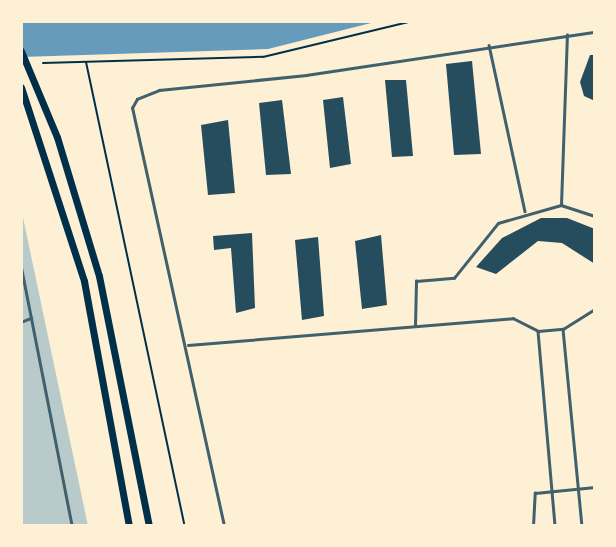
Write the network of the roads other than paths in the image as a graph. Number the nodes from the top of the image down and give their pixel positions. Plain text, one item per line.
1 (595, 32) edge
2 (567, 35) junction
3 (489, 45) junction
4 (21, 51) edge
5 (21, 86) edge
6 (561, 205) junction
7 (525, 211) junction
8 (595, 216) edge
9 (21, 265) edge
10 (595, 309) edge
11 (32, 318) junction
12 (21, 322) edge
13 (415, 326) junction
14 (563, 330) junction
15 (538, 331) junction
16 (188, 345) junction
17 (595, 487) edge
18 (578, 489) junction
19 (552, 491) junction
20 (72, 526) edge
21 (129, 526) edge
22 (149, 526) edge
23 (224, 526) edge
24 (533, 526) edge
25 (555, 526) edge
26 (582, 526) edge

1 - 2 lane
2 - 3 lane
2 - 6 lane
3 - 7 lane
3 - 16 lane
4 - 22 main road
5 - 21 main road
6 - 7 lane
6 - 8 lane
7 - 13 lane
9 - 11 lane
10 - 14 lane
11 - 12 lane
11 - 20 lane
13 - 15 lane
13 - 16 lane
14 - 15 lane
14 - 18 lane
15 - 19 lane
16 - 23 lane
17 - 18 lane
18 - 19 lane
18 - 26 lane
19 - 24 lane
19 - 25 lane

